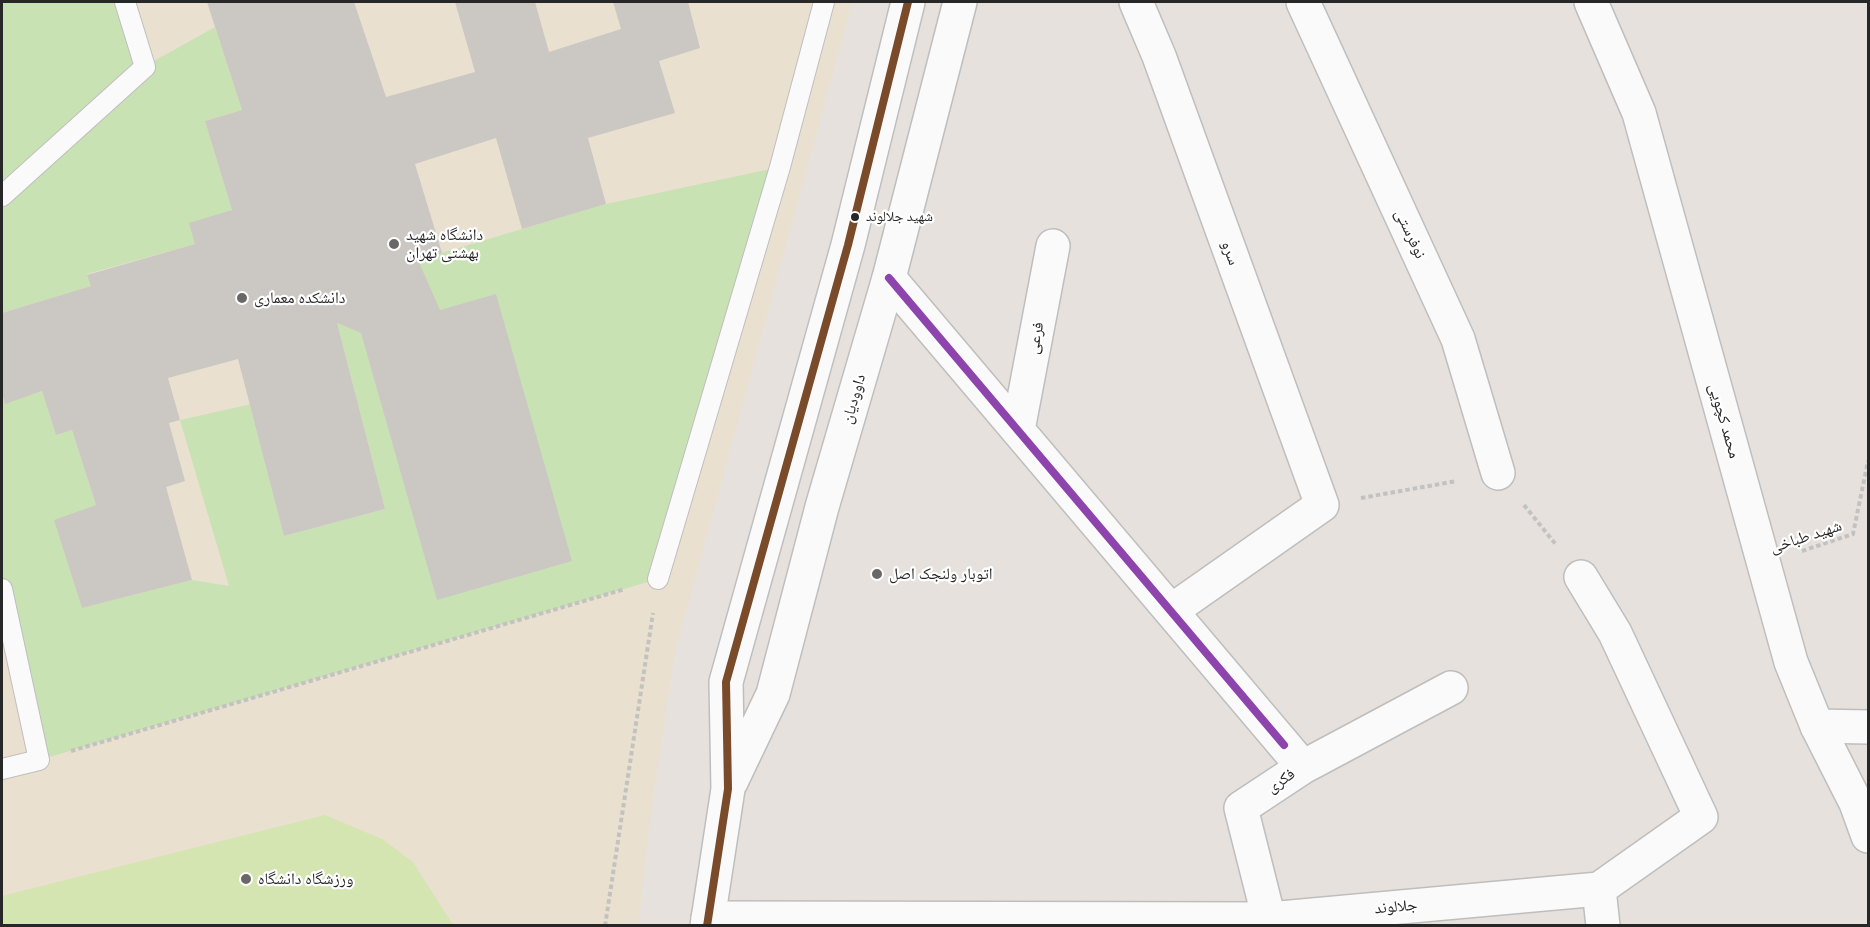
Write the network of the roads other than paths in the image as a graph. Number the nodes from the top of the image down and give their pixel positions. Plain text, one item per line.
1 (125, 2) edge
2 (824, 2) edge
3 (908, 2) edge
4 (960, 2) edge
5 (1136, 2) edge
6 (1303, 2) edge
7 (1591, 2) edge
8 (2, 196) edge
9 (1053, 246) dead end
10 (889, 278) junction
11 (1018, 430) junction
12 (1498, 473) road end
13 (1581, 577) road end
14 (658, 579) road end
15 (2, 589) edge
16 (1171, 611) junction
17 (1451, 688) dead end
18 (1816, 726) junction
19 (1869, 727) edge
20 (1303, 767) junction
21 (2, 769) edge
22 (728, 789) junction
23 (1869, 836) edge
24 (1599, 889) junction
25 (1269, 919) junction
26 (708, 922) edge
27 (792, 922) edge
28 (1603, 926) edge

1 - 8 lane
2 - 14 lane
3 - 22 street, داوودیان
4 - 10 street, داوودیان
5 - 16 street, سرو
6 - 12 street, نوفرستی
7 - 18 street, محمد کچویی
9 - 11 street, فرعی
10 - 11 street, فکری
10 - 22 street, داوودیان
11 - 16 street, فکری
13 - 24 street, جلالوند
15 - 21 lane
16 - 20 street, فکری
17 - 20 street
18 - 19 street
18 - 23 street, محمد کچویی
20 - 25 street, فکری
22 - 26 street, داوودیان
24 - 25 street, جلالوند
24 - 28 street
25 - 27 street, جلالوند
26 - 27 street, جلالوند

